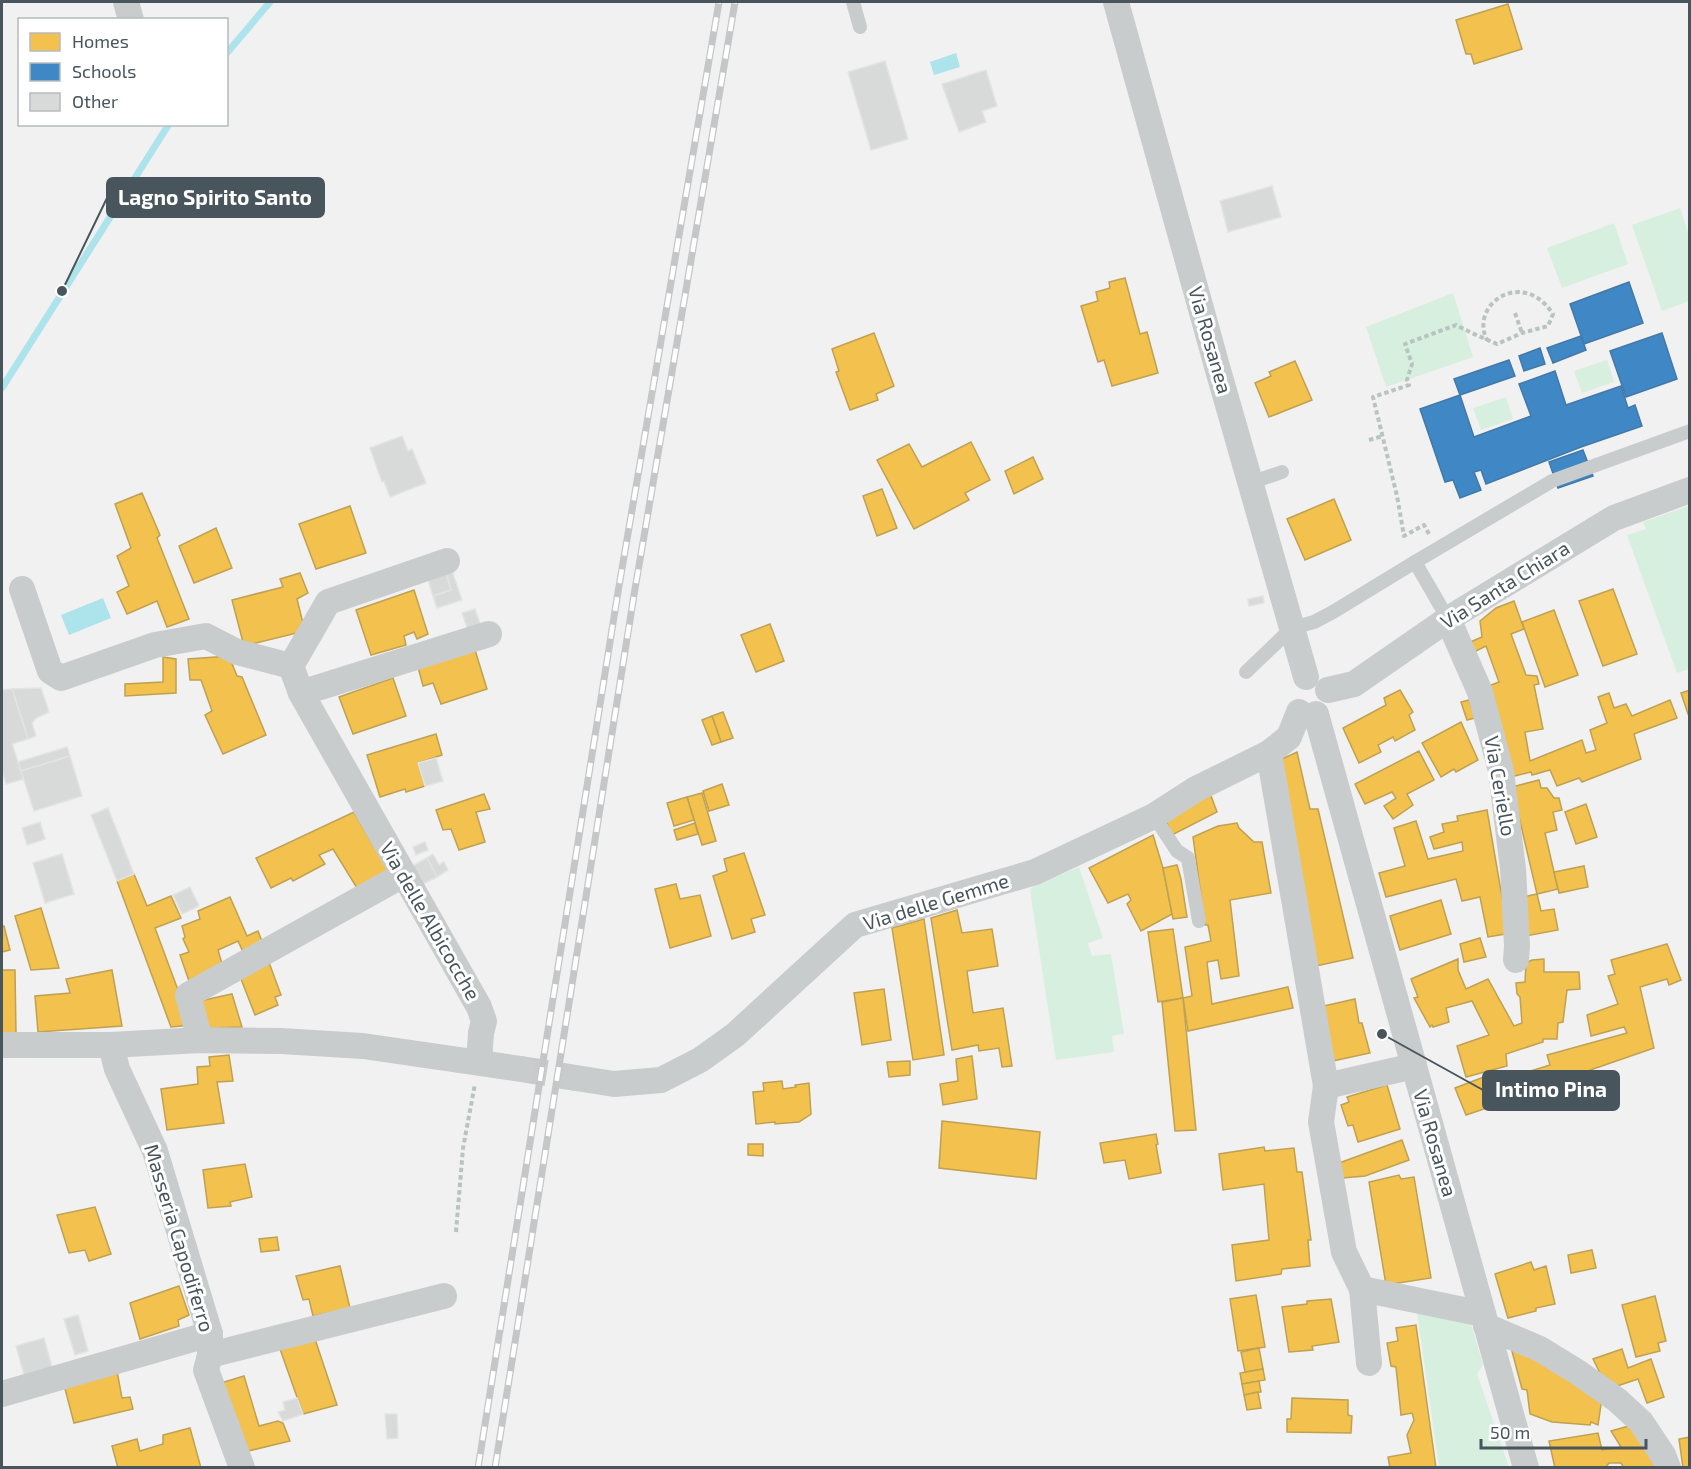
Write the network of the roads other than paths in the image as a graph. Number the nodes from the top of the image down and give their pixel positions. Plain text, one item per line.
1 (126, 2) edge
2 (853, 2) edge
3 (1116, 2) edge
4 (130, 18) edge
5 (860, 27) dead end
6 (1689, 431) edge
7 (1282, 472) dead end
8 (1250, 483) junction
9 (1689, 489) edge
10 (447, 561) dead end
11 (1415, 562) junction
12 (22, 589) dead end
13 (1448, 619) junction
14 (1292, 628) junction
15 (489, 634) dead end
16 (291, 666) junction
17 (1246, 672) dead end
18 (1317, 684) junction
19 (301, 693) junction
20 (1308, 713) junction
21 (1269, 753) junction
22 (1154, 816) junction
23 (403, 875) junction
24 (1198, 921) dead end
25 (1516, 960) dead end
26 (200, 1040) junction
27 (2, 1045) edge
28 (111, 1045) junction
29 (479, 1062) junction
30 (1414, 1066) junction
31 (521, 1069) tunnel mouth
32 (576, 1078) tunnel mouth
33 (1326, 1086) junction
34 (1362, 1289) junction
35 (444, 1296) dead end
36 (1485, 1320) junction
37 (210, 1345) junction
38 (1369, 1364) dead end
39 (2, 1394) edge
40 (242, 1467) edge
41 (1526, 1467) edge
42 (1668, 1467) edge

1 - 4 street
2 - 5 lane
3 - 8 street, Via Rosanea
6 - 11 lane
7 - 8 lane
8 - 14 street, Via Rosanea
9 - 13 street, Via Santa Chiara
10 - 16 street
11 - 13 lane
11 - 14 lane
12 - 16 street
13 - 18 street, Via Santa Chiara
13 - 25 street, Via Ceriello
14 - 17 lane
14 - 18 street, Via Rosanea
15 - 19 street
16 - 19 street, Via delle Albicocche
18 - 20 street
18 - 20 street
19 - 23 street, Via delle Albicocche
20 - 21 street, Via delle Gemme
20 - 30 street, Via Rosanea
21 - 22 street, Via delle Gemme
21 - 33 street
22 - 24 lane
22 - 32 street, Via delle Gemme
23 - 26 street
23 - 29 street, Via delle Albicocche
26 - 28 street
26 - 29 street
27 - 28 street
28 - 37 street, Masseria Capodiferro
29 - 31 street
30 - 33 street
30 - 36 street, Via Rosanea
33 - 34 street
34 - 36 street
34 - 38 street
35 - 37 street
36 - 41 street, Via Rosanea
36 - 42 street
37 - 39 street
37 - 40 street, Masseria Capodiferro

